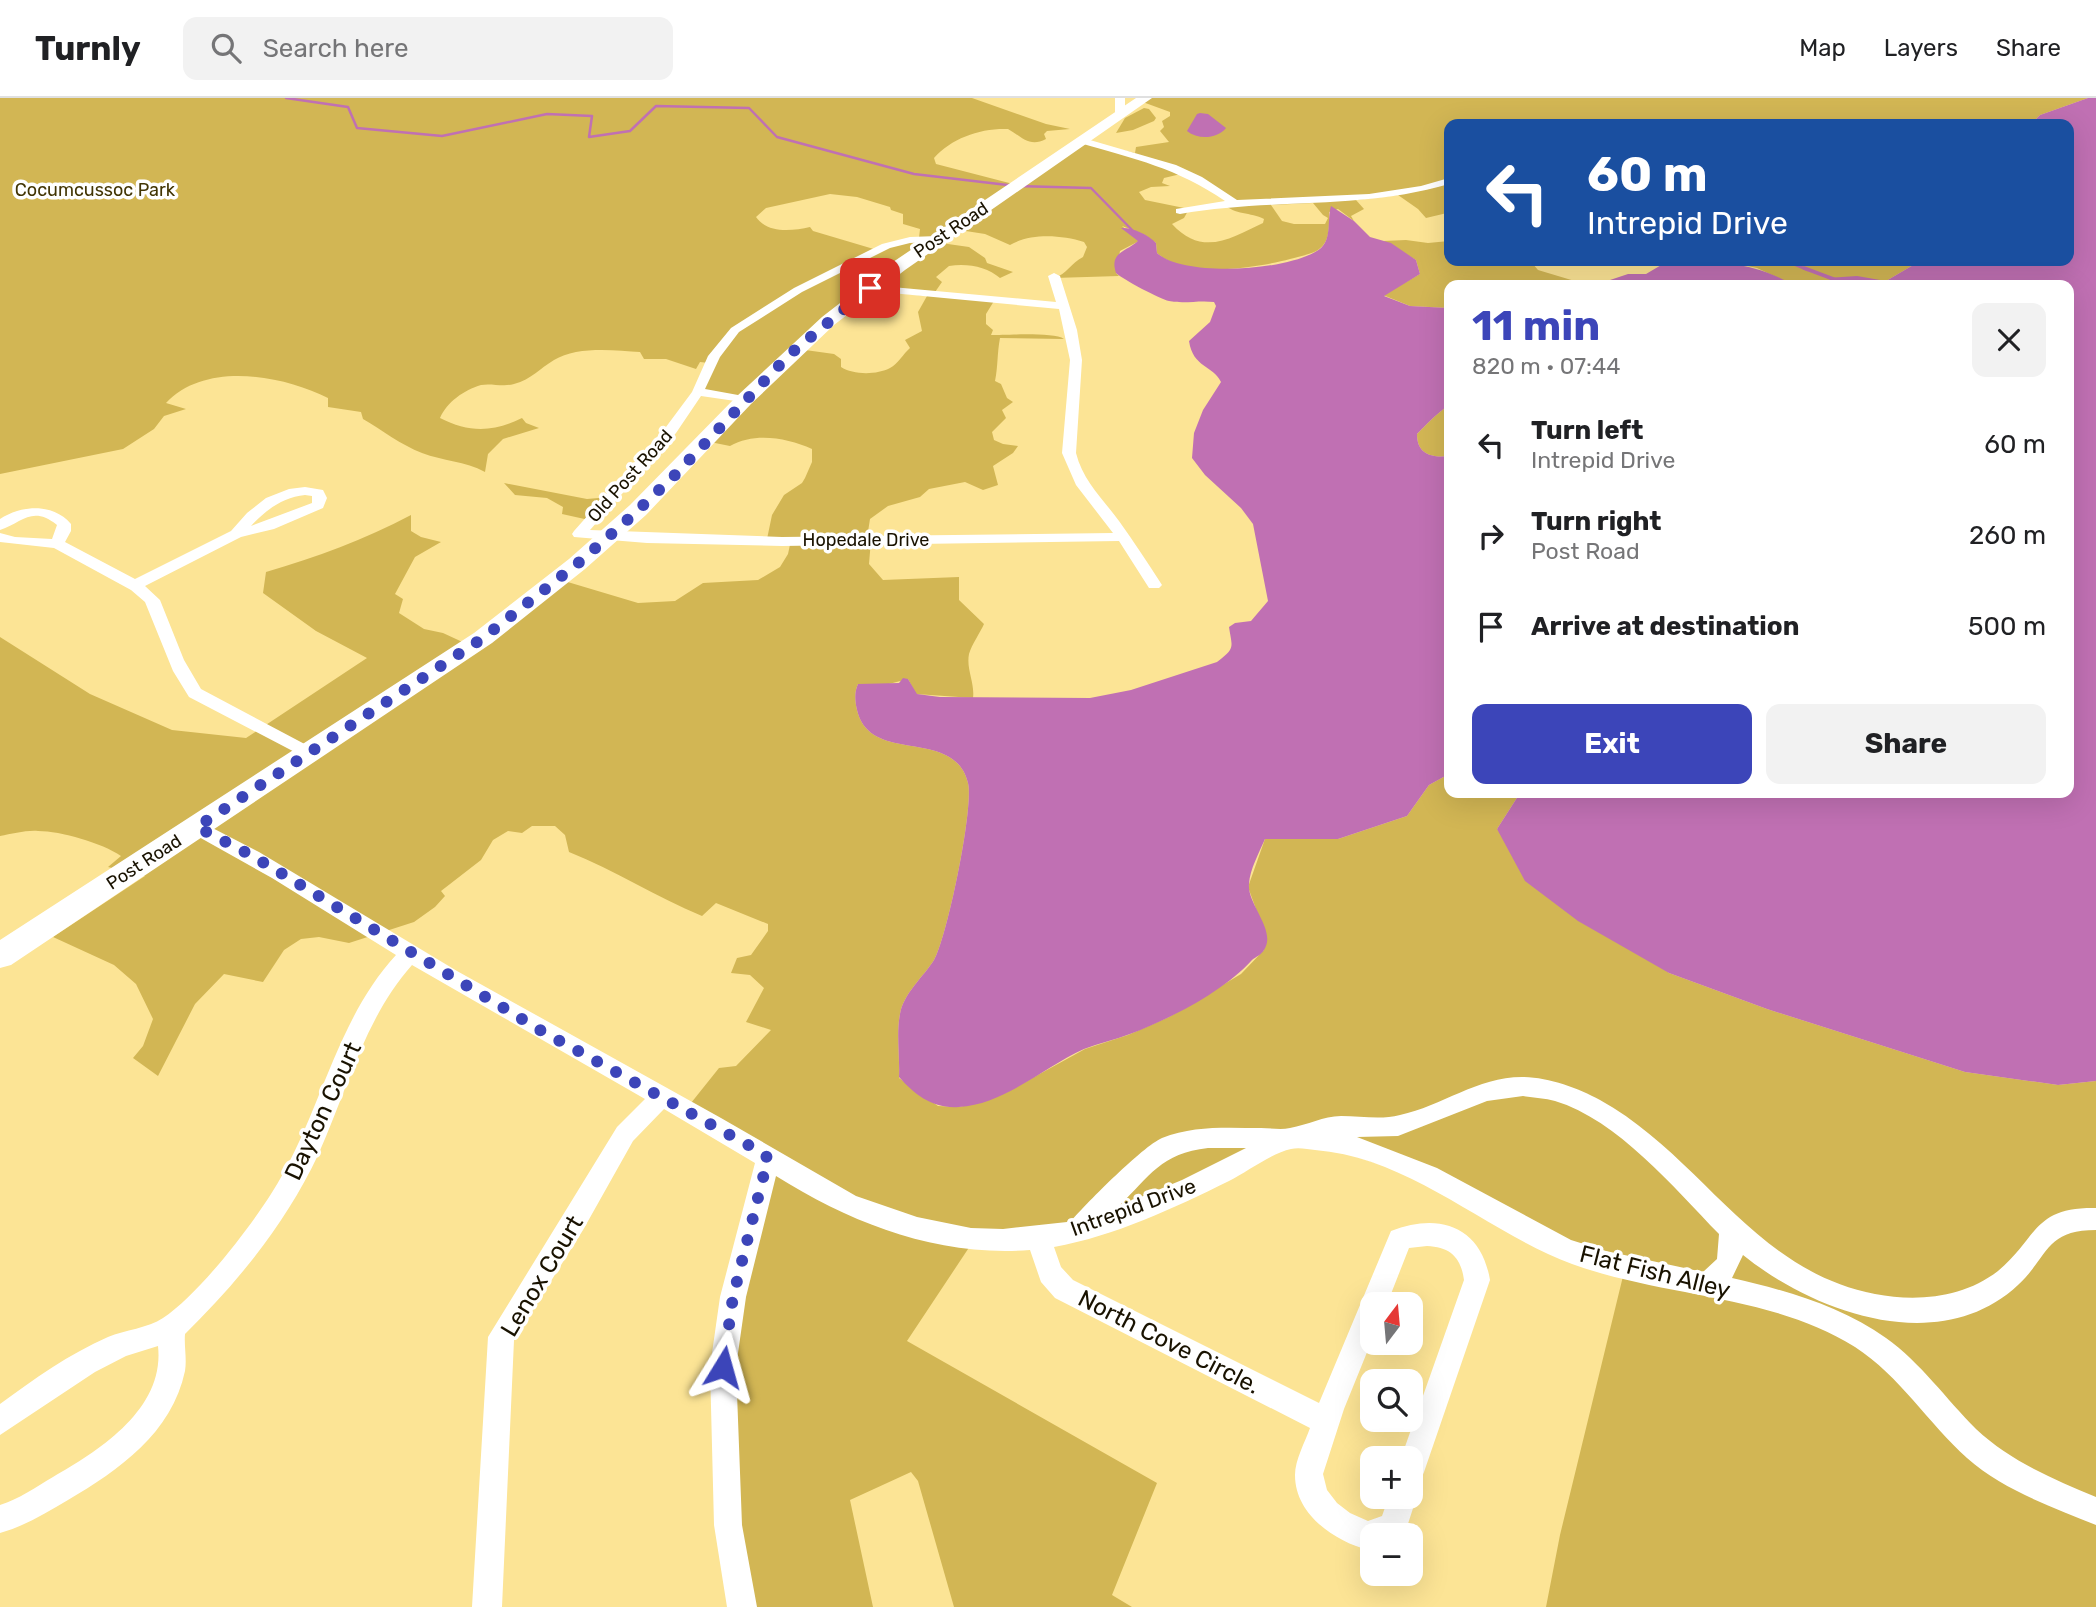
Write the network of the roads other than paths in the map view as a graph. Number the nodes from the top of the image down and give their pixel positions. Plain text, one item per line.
1 (1120, 98) edge
2 (1146, 98) edge
3 (1121, 115) junction
4 (1083, 141) junction
5 (1444, 182) edge
6 (1235, 203) junction
7 (1180, 211) dead end
8 (938, 239) junction
9 (1054, 276) dead end
10 (870, 288) junction
11 (1063, 306) junction
12 (698, 392) junction
13 (744, 400) junction
14 (0, 526) edge
15 (236, 534) junction
16 (0, 537) edge
17 (609, 537) junction
18 (1122, 537) junction
19 (57, 544) junction
20 (133, 586) junction
21 (1154, 586) dead end
22 (308, 753) junction
23 (197, 827) junction
24 (410, 954) junction
25 (0, 956) edge
26 (662, 1097) junction
27 (1287, 1140) junction
28 (768, 1158) junction
29 (2096, 1219) edge
30 (1080, 1229) junction
31 (1731, 1229) junction
32 (1039, 1238) junction
33 (1705, 1285) junction
34 (1379, 1292) edge
35 (173, 1327) junction
36 (1360, 1338) edge
37 (0, 1420) edge
38 (1326, 1421) junction
39 (1419, 1446) edge
40 (1399, 1509) edge
41 (2096, 1511) edge
42 (0, 1520) edge
43 (486, 1607) edge
44 (742, 1607) edge

1 - 3 street
2 - 3 main road, Post Road
3 - 4 main road, Post Road
4 - 6 street
4 - 8 main road, Post Road
5 - 6 street
6 - 7 street
8 - 10 main road, Post Road
8 - 12 street, Old Post Road
9 - 11 street
10 - 11 street
10 - 13 main road, Post Road
11 - 18 street
12 - 13 street
12 - 17 street, Old Post Road
13 - 17 main road, Post Road
14 - 19 street
15 - 15 street
15 - 20 street
16 - 19 street
17 - 18 street, Hopedale Drive
17 - 22 main road, Post Road
18 - 21 street
19 - 20 street
20 - 22 street
22 - 23 main road, Post Road
23 - 24 street, Intrepid Drive
23 - 25 main road, Post Road
24 - 26 street, Intrepid Drive
24 - 35 street, Dayton Court
26 - 28 street, Intrepid Drive
26 - 43 street, Lenox Court
27 - 30 street, Intrepid Drive
27 - 30 street, Flat Fish Alley
27 - 31 street, Intrepid Drive
27 - 33 street, Flat Fish Alley
28 - 32 street, Intrepid Drive
28 - 44 street
29 - 31 street, Intrepid Drive
30 - 32 street, Intrepid Drive
31 - 33 street
32 - 38 street, North Cove Circle.
33 - 41 street, Flat Fish Alley
34 - 39 street
35 - 37 street, Dayton Court
35 - 42 street
36 - 38 street
38 - 40 street

